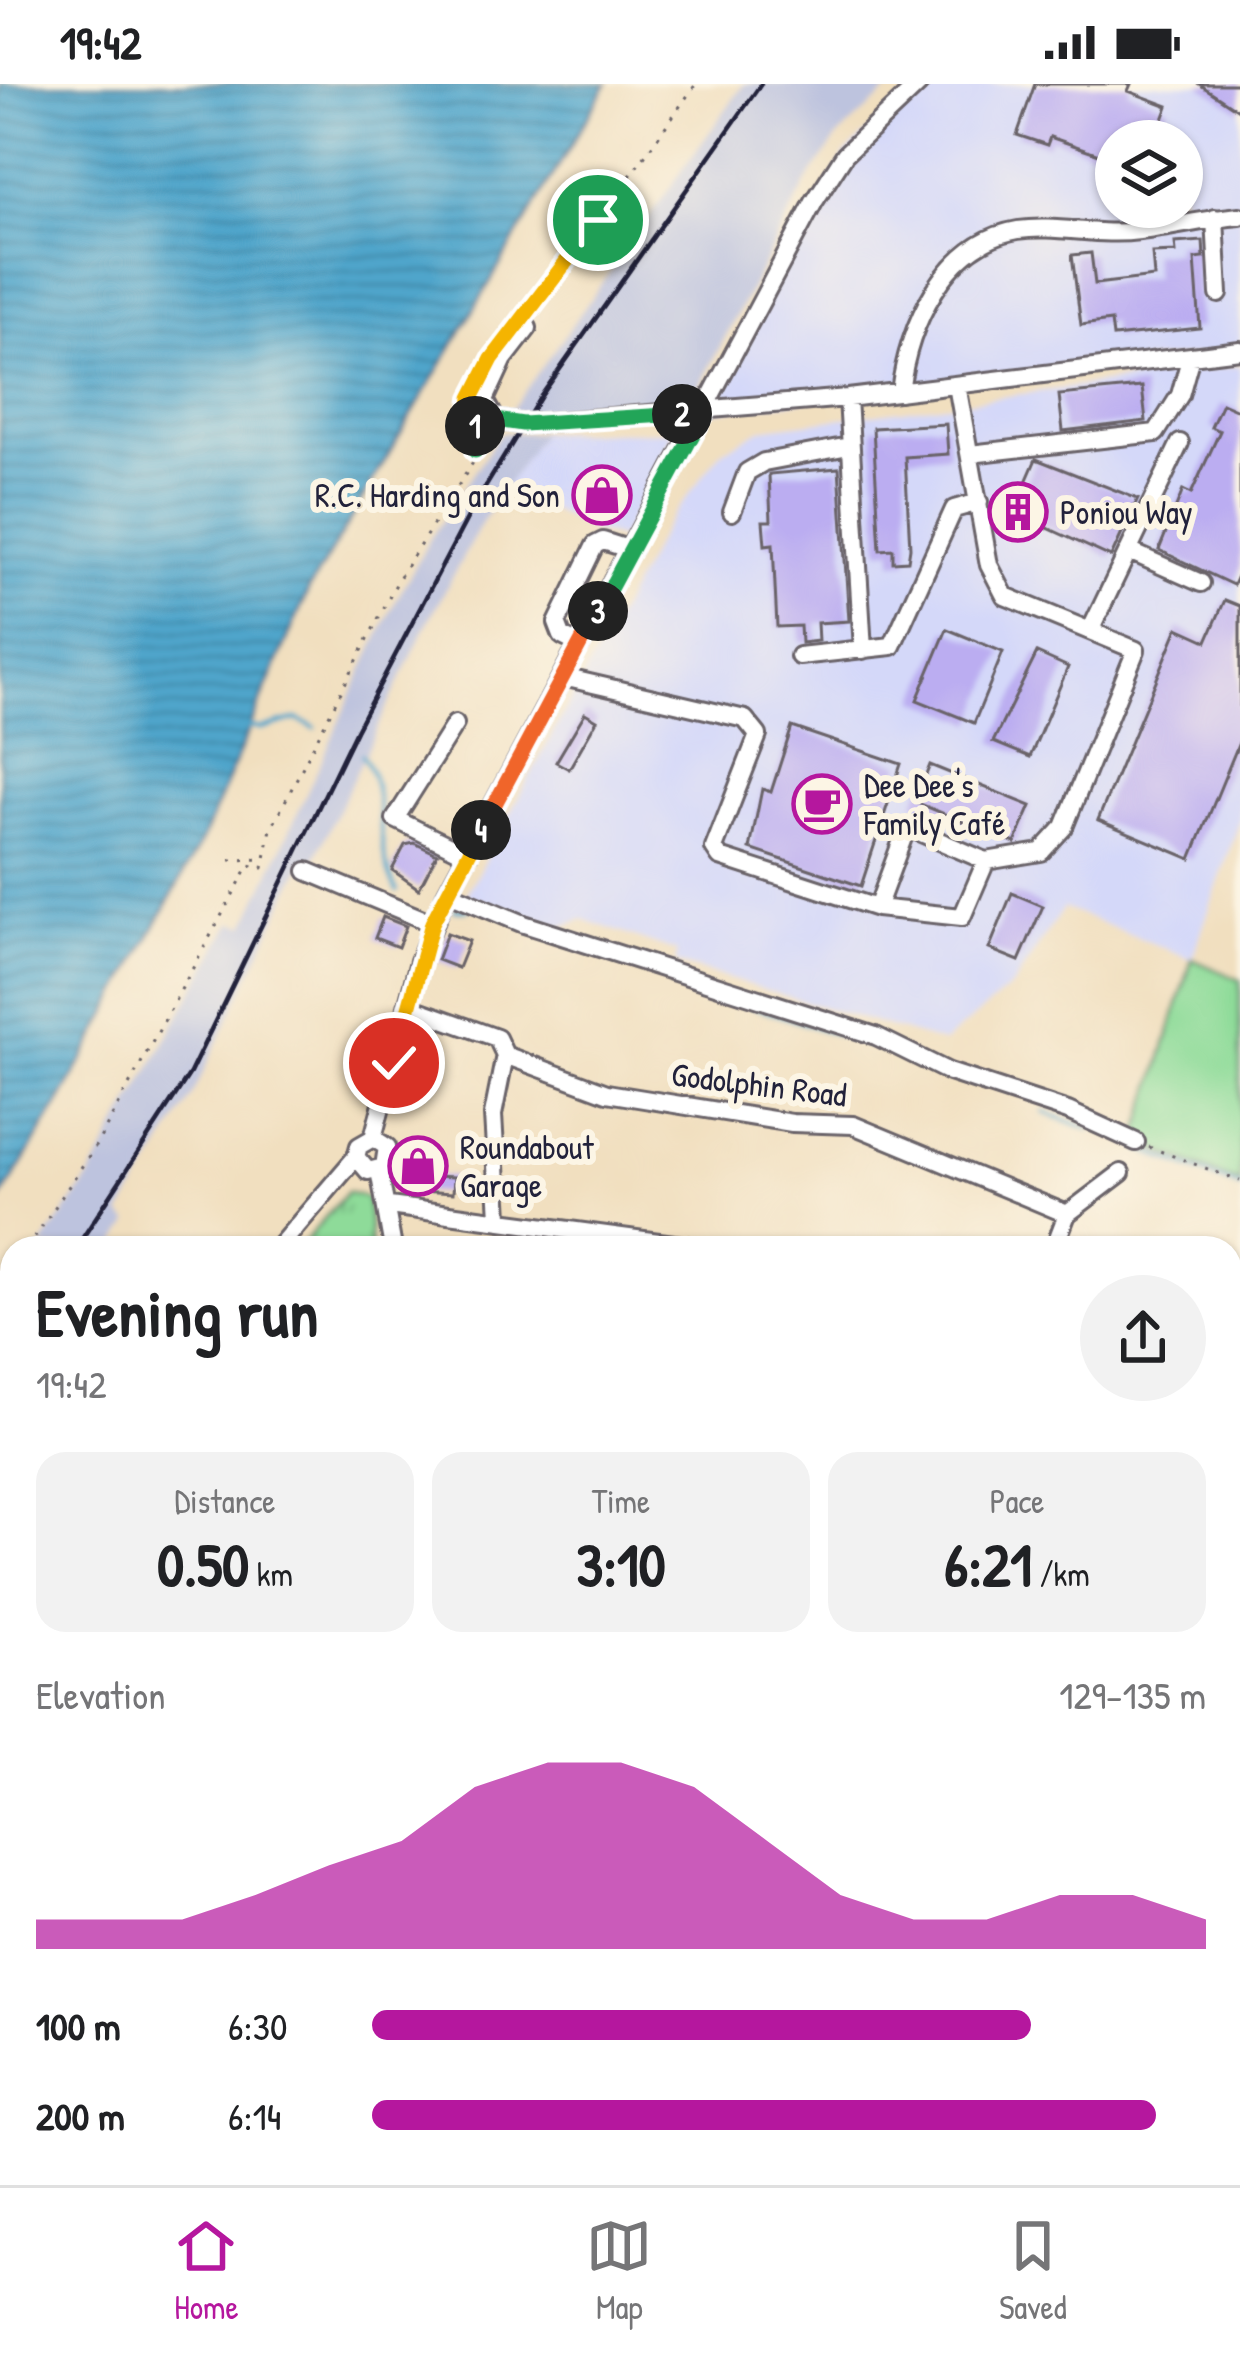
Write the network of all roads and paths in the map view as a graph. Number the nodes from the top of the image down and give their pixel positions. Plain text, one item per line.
1 (696, 84) edge
2 (919, 84) edge
3 (1240, 216) edge
4 (1215, 218) junction
5 (1220, 294) dead end
6 (530, 320) joint
7 (1240, 350) edge
8 (1191, 356) junction
9 (957, 385) junction
10 (900, 392) junction
11 (472, 398) dead end
12 (848, 398) junction
13 (705, 412) junction
14 (496, 420) junction
15 (1180, 443) dead end
16 (849, 446) junction
17 (475, 451) junction
18 (970, 454) junction
19 (979, 502) junction
20 (732, 512) dead end
21 (631, 550) junction
22 (1129, 551) junction
23 (1201, 583) dead end
24 (1091, 629) junction
25 (580, 645) junction
26 (862, 650) junction
27 (799, 656) dead end
28 (562, 677) junction
29 (454, 724) dead end
30 (468, 855) junction
31 (230, 860) dead end
32 (266, 860) junction
33 (986, 861) junction
34 (307, 871) dead end
35 (447, 892) junction
36 (877, 908) junction
37 (432, 923) junction
38 (410, 1007) junction
39 (505, 1055) junction
40 (373, 1138) junction
41 (1136, 1142) joint
42 (356, 1157) junction
43 (380, 1170) junction
44 (1121, 1173) dead end
45 (1240, 1180) edge
46 (389, 1206) junction
47 (1067, 1214) junction
48 (499, 1217) junction
49 (36, 1236) edge
50 (288, 1236) edge
51 (392, 1236) edge
52 (625, 1236) edge
53 (1059, 1236) edge

1 - 6 path
2 - 13 street
3 - 4 street
4 - 5 street
4 - 10 street
6 - 14 street
7 - 8 street
8 - 9 street
8 - 18 street
9 - 10 street
9 - 18 street
10 - 12 street
11 - 17 path
12 - 13 street
12 - 16 street
13 - 14 street
13 - 21 street
14 - 17 path
15 - 22 street
16 - 20 street
16 - 26 street
17 - 32 path
18 - 19 street
19 - 24 street
19 - 26 street
21 - 25 street
21 - 25 street
22 - 23 street
22 - 24 street
24 - 33 street
25 - 28 street
26 - 27 street
28 - 30 street
28 - 36 street
29 - 30 street
30 - 35 street
31 - 32 path
32 - 49 path
33 - 36 street
33 - 36 street
34 - 37 street
35 - 37 street
35 - 41 street
37 - 38 street
38 - 39 street, Godolphin Road
38 - 40 street
39 - 47 street, Godolphin Road
39 - 48 street
40 - 42 street
40 - 43 street
41 - 45 path
42 - 43 street
42 - 50 street
43 - 46 street
44 - 47 street
46 - 48 street
46 - 51 street
47 - 53 street
48 - 52 street

